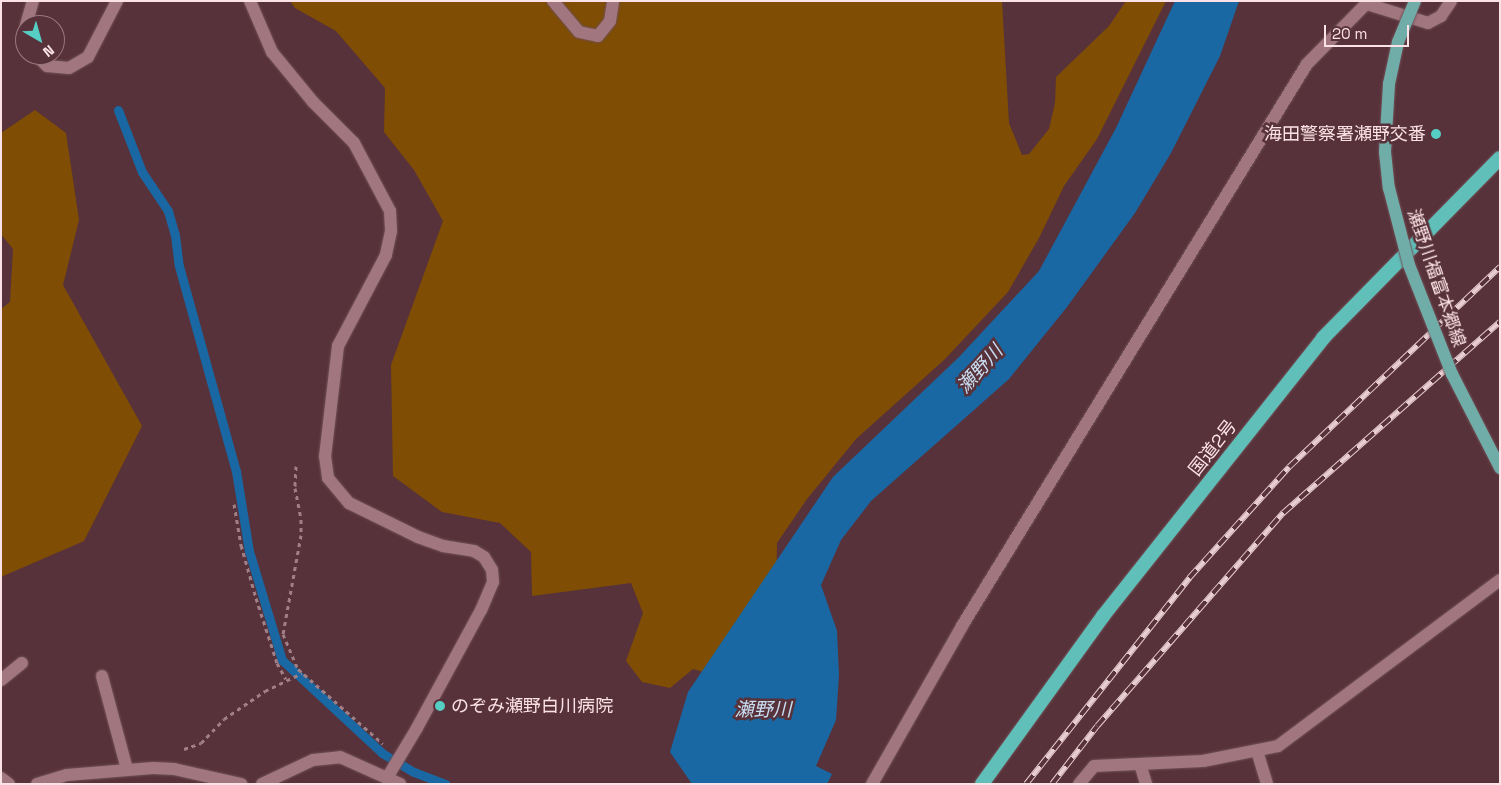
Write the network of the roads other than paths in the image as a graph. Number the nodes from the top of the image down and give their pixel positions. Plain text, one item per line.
1 (33, 1) edge
2 (117, 1) edge
3 (250, 1) edge
4 (553, 1) edge
5 (613, 1) edge
6 (1415, 1) edge
7 (1452, 1) edge
8 (1368, 3) edge
9 (29, 15) edge
10 (45, 65) edge
11 (1500, 158) edge
12 (1500, 468) edge
13 (1500, 580) edge
14 (22, 663) dead end
15 (102, 676) dead end
16 (1, 680) edge
17 (1257, 751) junction
18 (1140, 764) junction
19 (127, 768) junction
20 (1, 778) edge
21 (387, 778) junction
22 (9, 784) edge
23 (37, 784) edge
24 (241, 784) edge
25 (262, 784) edge
26 (400, 784) edge
27 (872, 784) edge
28 (982, 784) edge
29 (1080, 784) edge
30 (1146, 784) edge
31 (1266, 784) edge

1 - 9 street
2 - 10 street
3 - 21 street
4 - 5 street
6 - 12 main road, 瀬野川福富本郷線, bridge
7 - 8 street
8 - 27 street
11 - 28 highway, 国道2号
13 - 17 street
14 - 16 street
15 - 19 street
17 - 18 street
17 - 31 street
18 - 29 street
18 - 30 street
19 - 23 street
19 - 24 street
20 - 22 street
21 - 25 street
21 - 26 street

